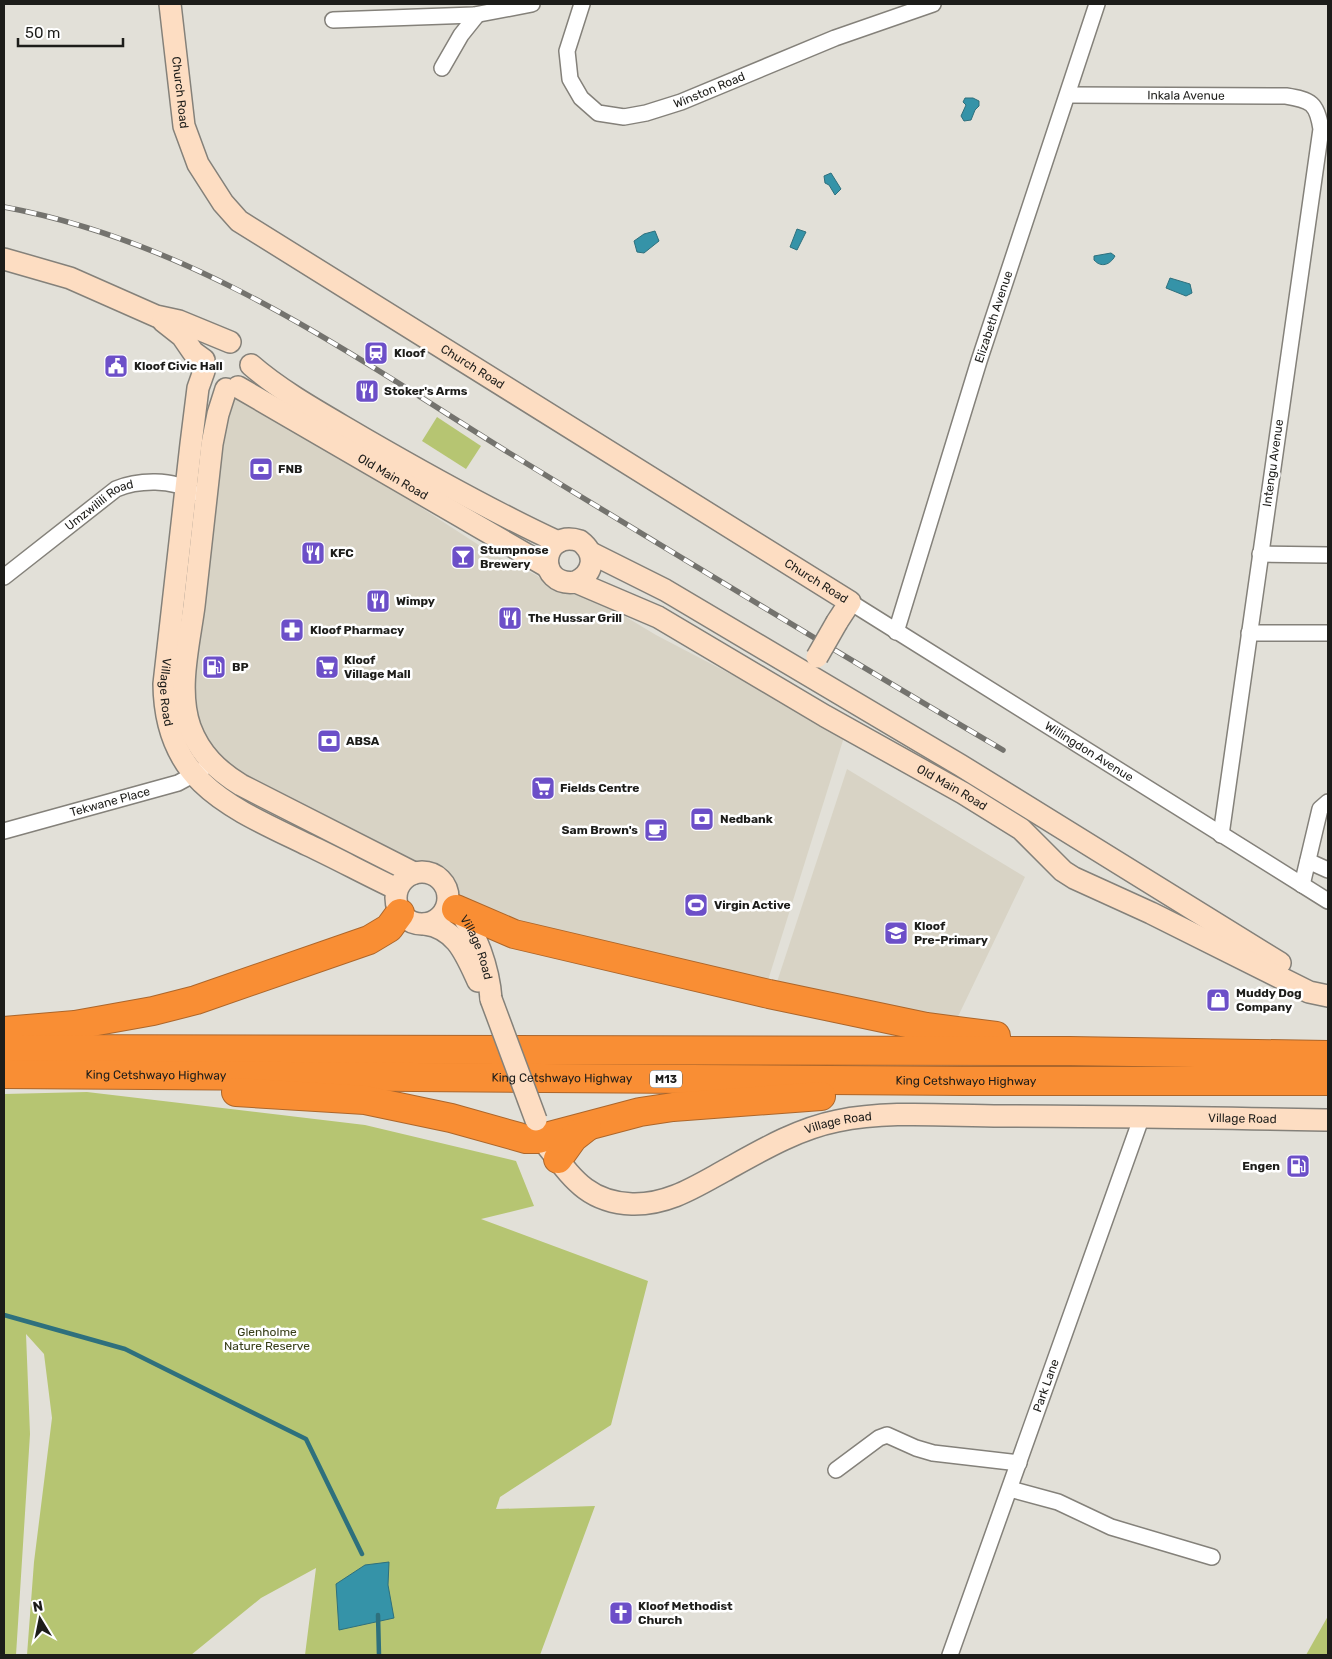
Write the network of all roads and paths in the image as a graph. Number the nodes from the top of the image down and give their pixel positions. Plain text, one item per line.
1 (170, 4) edge
2 (532, 4) edge
3 (582, 4) edge
4 (932, 4) edge
5 (1096, 4) edge
6 (476, 15) junction
7 (333, 20) dead end
8 (442, 68) dead end
9 (1068, 95) junction
10 (1302, 99) joint
11 (4, 259) edge
12 (156, 316) junction
13 (230, 342) junction
14 (251, 365) junction
15 (204, 366) junction
16 (232, 388) junction
17 (186, 488) junction
18 (205, 504) junction
19 (558, 542) junction
20 (590, 552) junction
21 (1260, 554) junction
22 (1328, 555) edge
23 (548, 567) junction
24 (4, 577) edge
25 (576, 582) junction
26 (830, 589) junction
27 (850, 602) junction
28 (837, 622) junction
29 (896, 632) junction
30 (1328, 632) edge
31 (1249, 634) junction
32 (817, 657) junction
33 (784, 662) junction
34 (826, 687) junction
35 (212, 764) junction
36 (193, 776) junction
37 (1328, 802) edge
38 (4, 831) edge
39 (1221, 835) junction
40 (1097, 848) junction
41 (1308, 861) junction
42 (1131, 870) junction
43 (1328, 870) edge
44 (414, 873) junction
45 (1084, 882) junction
46 (1302, 885) junction
47 (399, 901) junction
48 (1328, 901) edge
49 (452, 906) junction
50 (1129, 910) junction
51 (425, 924) junction
52 (1326, 995) edge
53 (491, 999) junction
54 (4, 1031) edge
55 (4, 1049) edge
56 (1070, 1050) junction
57 (1328, 1055) edge
58 (4, 1074) edge
59 (73, 1074) junction
60 (963, 1081) junction
61 (1328, 1081) edge
62 (1142, 1116) junction
63 (1328, 1120) edge
64 (545, 1139) junction
65 (1019, 1464) junction
66 (836, 1470) dead end
67 (1010, 1490) junction
68 (1212, 1557) dead end
69 (950, 1655) edge

1 - 26 main road, Church Road
2 - 6 street
3 - 4 street, Winston Road
5 - 9 street, Elizabeth Avenue
6 - 7 street
6 - 8 street
9 - 10 street, Inkala Avenue
9 - 29 street, Elizabeth Avenue
10 - 21 street, Intengu Avenue
11 - 12 main road
12 - 13 main road
12 - 15 main road
13 - 14 main road
13 - 15 main road
14 - 16 main road
14 - 19 main road, Old Main Road
15 - 16 main road
15 - 17 main road, Village Road
16 - 18 main road, Village Road
16 - 23 main road, Old Main Road
17 - 18 street
17 - 24 street, Umzwilili Road
17 - 36 main road, Village Road
18 - 35 main road, Village Road
19 - 20 main road
19 - 23 main road
20 - 25 main road
20 - 33 main road, Old Main Road
21 - 22 street
21 - 31 street, Intengu Avenue
23 - 25 main road
25 - 45 main road, Old Main Road
26 - 27 main road, Church Road
26 - 28 main road
27 - 28 main road, Church Road
27 - 29 street, Willingdon Avenue
28 - 32 main road, Church Road, bridge
29 - 39 street, Willingdon Avenue
30 - 31 street
31 - 39 street, Intengu Avenue
32 - 33 main road
32 - 34 main road
33 - 34 main road, Old Main Road
34 - 40 main road, Old Main Road
35 - 36 street, Tekwane Place
35 - 44 main road, Village Road
36 - 38 street, Tekwane Place
36 - 47 main road, Village Road
37 - 41 street
39 - 46 street, Willingdon Avenue
40 - 42 main road, Old Main Road
40 - 45 main road
41 - 43 street
41 - 46 street
42 - 50 main road
42 - 52 main road, Old Main Road
44 - 47 main road
44 - 49 main road
45 - 50 main road, Old Main Road
46 - 48 street, Willingdon Avenue
47 - 51 main road
47 - 54 highway
49 - 51 main road
49 - 53 main road, Village Road
49 - 56 highway
50 - 52 main road, Old Main Road
51 - 53 main road, Village Road
53 - 64 main road, Village Road, bridge
55 - 56 highway, King Cetshwayo Highway
56 - 57 highway, King Cetshwayo Highway
58 - 59 highway, King Cetshwayo Highway / M13
59 - 60 highway, King Cetshwayo Highway / M13
59 - 64 highway
60 - 61 highway, King Cetshwayo Highway / M13
60 - 64 highway
62 - 63 main road, Village Road
62 - 64 main road, Village Road
62 - 65 street, Park Lane
65 - 66 street
65 - 67 street, Park Lane
67 - 68 street
67 - 69 street, Park Lane

